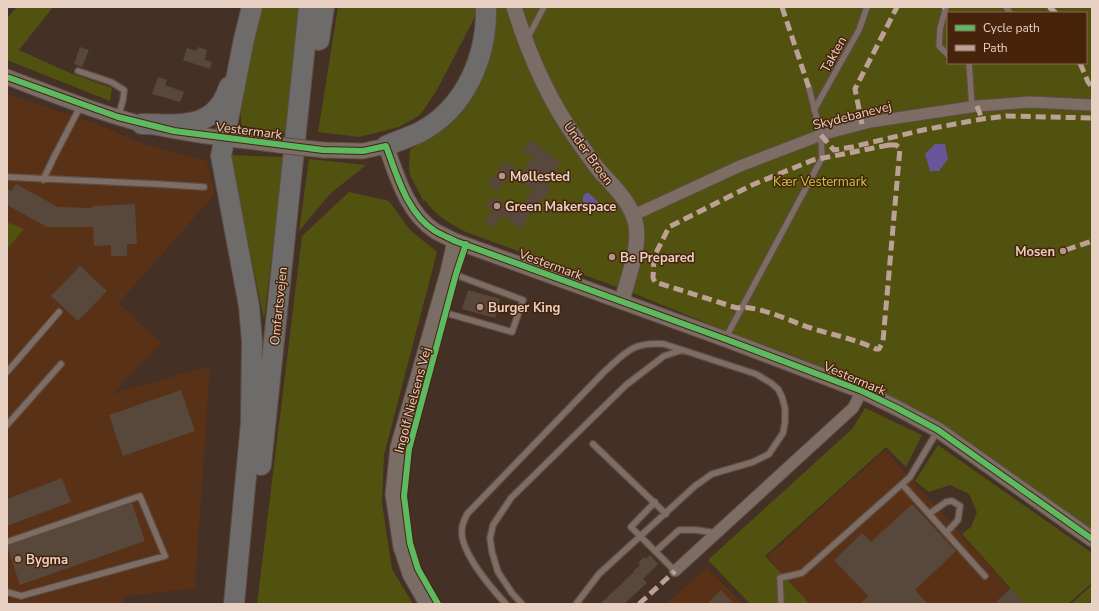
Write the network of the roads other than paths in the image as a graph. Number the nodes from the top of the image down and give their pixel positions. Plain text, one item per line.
1 (252, 7) edge
2 (309, 7) edge
3 (324, 7) edge
4 (486, 7) edge
5 (514, 7) edge
6 (544, 7) edge
7 (867, 7) edge
8 (946, 7) edge
9 (244, 39) junction
10 (526, 41) junction
11 (947, 54) edge
12 (970, 64) edge
13 (78, 71) dead end
14 (7, 77) edge
15 (809, 88) dead end
16 (81, 104) junction
17 (1092, 105) edge
18 (972, 106) junction
19 (814, 110) junction
20 (118, 117) junction
21 (142, 124) junction
22 (821, 135) junction
23 (224, 138) junction
24 (386, 146) junction
25 (7, 177) edge
26 (43, 180) junction
27 (204, 188) dead end
28 (634, 215) junction
29 (455, 241) junction
30 (284, 243) junction
31 (448, 272) junction
32 (622, 301) junction
33 (436, 310) junction
34 (59, 312) dead end
35 (725, 339) junction
36 (683, 350) junction
37 (61, 364) dead end
38 (7, 372) edge
39 (862, 391) junction
40 (7, 425) edge
41 (938, 430) junction
42 (593, 444) dead end
43 (902, 484) junction
44 (655, 502) junction
45 (666, 514) junction
46 (929, 514) junction
47 (717, 533) junction
48 (946, 533) junction
49 (641, 536) junction
50 (1092, 539) edge
51 (7, 542) edge
52 (656, 551) junction
53 (675, 571) joint
54 (985, 576) dead end
55 (7, 592) edge
56 (234, 604) edge
57 (246, 604) edge
58 (426, 604) edge
59 (506, 604) edge
60 (522, 604) edge
61 (576, 604) edge
62 (781, 604) edge

1 - 9 highway
2 - 30 highway, Omfartsvejen
3 - 30 highway
4 - 24 highway
5 - 10 street, Under Broen
6 - 10 lane
7 - 19 lane, Takten
8 - 11 lane
9 - 21 highway
9 - 23 highway
10 - 28 street, Under Broen
12 - 18 lane
13 - 20 lane
14 - 16 street, Vestermark
15 - 19 lane
16 - 20 street, Vestermark
16 - 26 lane
17 - 18 street, Skydebanevej
18 - 22 street, Skydebanevej
19 - 22 lane
20 - 21 street, Vestermark
21 - 23 street, Vestermark
22 - 28 street, Skydebanevej
22 - 35 lane
23 - 24 street, Vestermark, bridge
23 - 56 highway
24 - 29 street, Vestermark
25 - 26 lane
26 - 27 lane
28 - 32 street, Under Broen
29 - 31 street, Ingolf Nielsens Vej
29 - 32 street, Vestermark
30 - 57 highway, Omfartsvejen
31 - 33 street, Ingolf Nielsens Vej
31 - 33 lane
32 - 35 street, Vestermark
33 - 58 street, Ingolf Nielsens Vej
34 - 38 lane
35 - 39 street, Vestermark
36 - 45 lane
36 - 59 lane
36 - 60 lane
37 - 40 lane
39 - 41 street, Vestermark
39 - 47 street, Vestermark
41 - 43 lane
41 - 50 street, Vestermark
42 - 44 lane
43 - 46 lane
43 - 62 lane
44 - 45 lane
44 - 49 lane
45 - 49 lane
46 - 48 lane
46 - 48 lane
47 - 52 lane
47 - 53 street, Vestermark
48 - 54 lane
49 - 52 lane
49 - 61 lane
51 - 55 lane
52 - 53 lane

